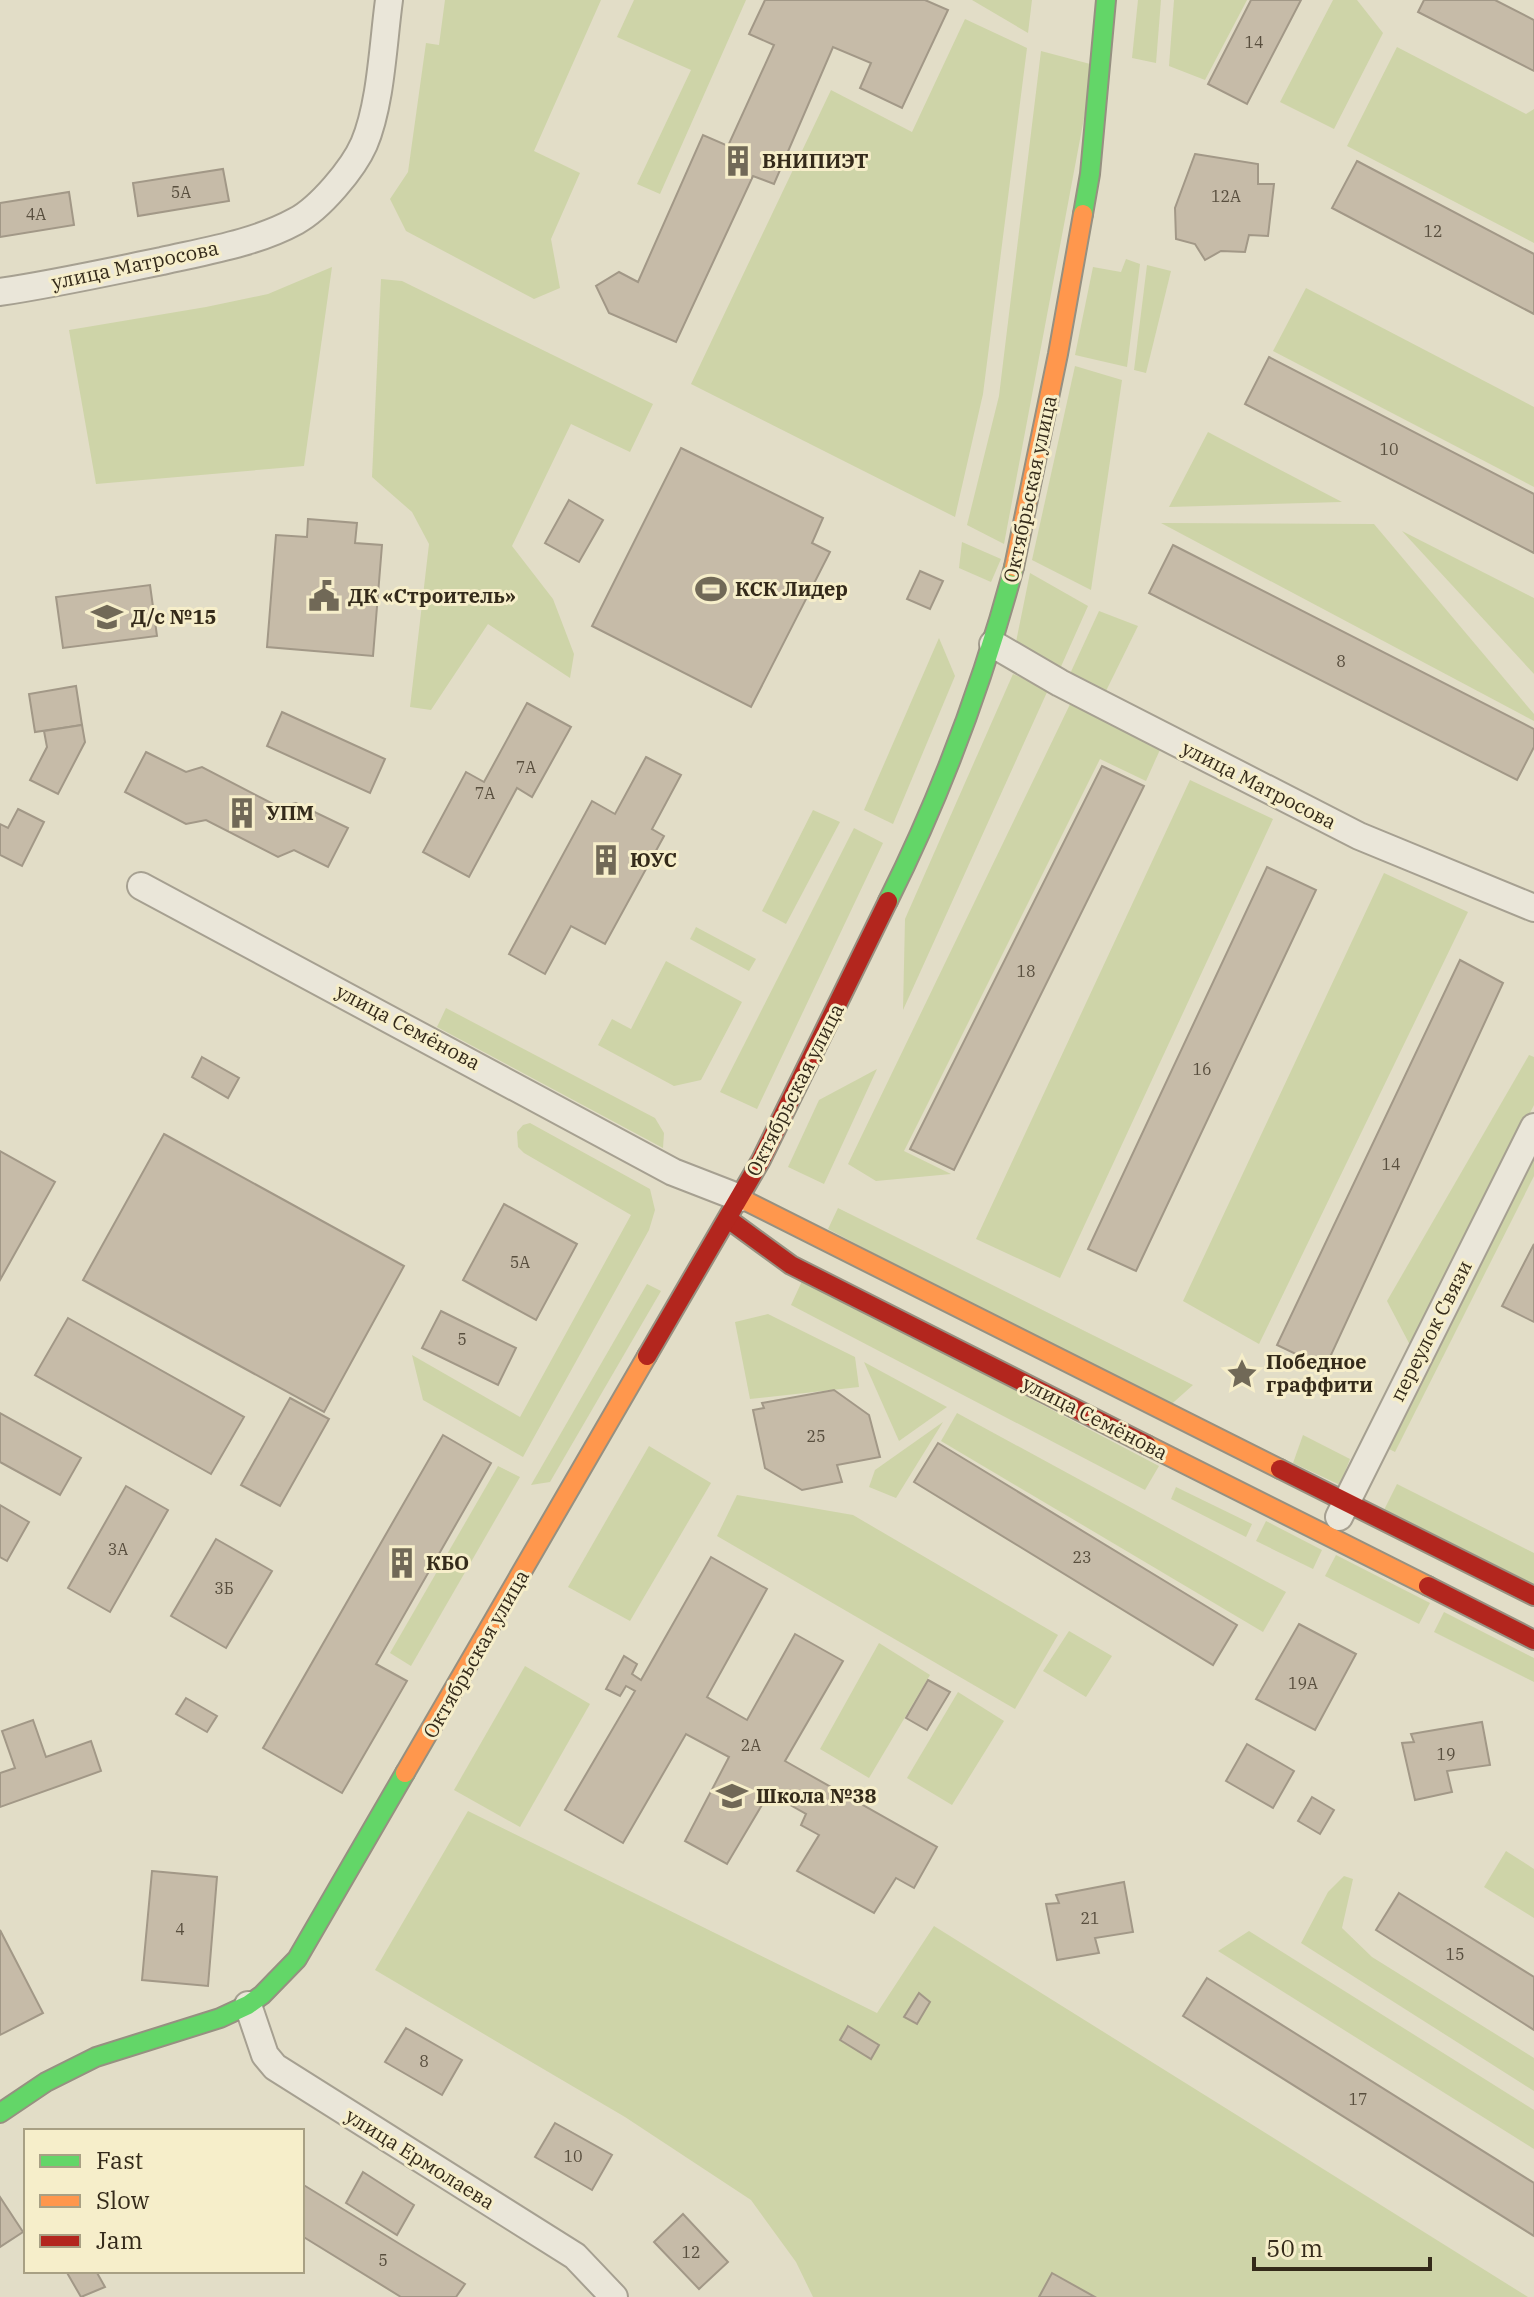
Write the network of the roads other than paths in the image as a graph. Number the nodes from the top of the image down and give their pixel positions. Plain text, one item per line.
1 (389, 0) edge
2 (1106, 0) edge
3 (0, 292) edge
4 (993, 644) junction
5 (141, 886) dead end
6 (1534, 908) edge
7 (1534, 1127) edge
8 (734, 1208) junction
9 (1346, 1502) junction
10 (1330, 1536) junction
11 (1534, 1596) edge
12 (1534, 1640) edge
13 (248, 2005) junction
14 (0, 2113) edge
15 (614, 2297) edge

1 - 3 street, улица Матросова
2 - 4 street, Октябрьская улица
4 - 6 street, улица Матросова
4 - 8 street, Октябрьская улица
5 - 8 street, улица Семёнова
7 - 9 street, переулок Связи
8 - 9 street, улица Семёнова
8 - 10 street, улица Семёнова
8 - 13 street, Октябрьская улица
9 - 10 street, переулок Связи
9 - 11 street, улица Семёнова
10 - 12 street, улица Семёнова
13 - 14 street, Октябрьская улица
13 - 15 street, улица Ермолаева

